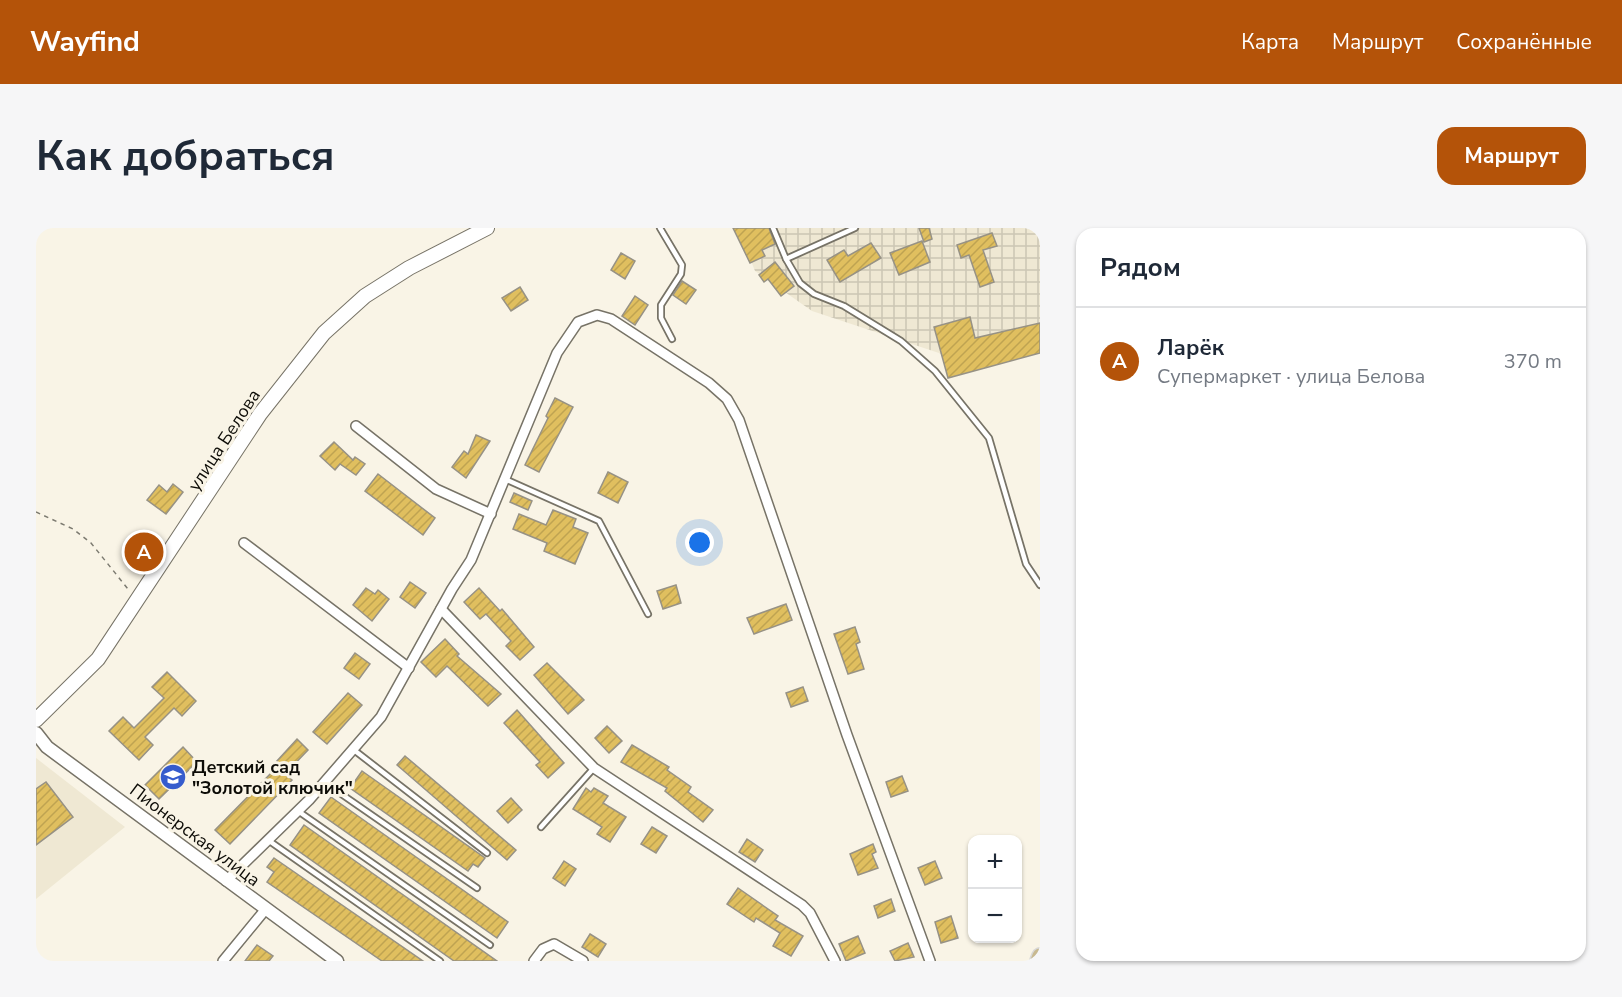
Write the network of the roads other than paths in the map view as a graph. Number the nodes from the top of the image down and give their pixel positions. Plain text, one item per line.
1 (487, 228) edge
2 (660, 228) edge
3 (773, 228) edge
4 (855, 228) edge
5 (786, 259) junction
6 (672, 339) dead end
7 (356, 426) dead end
8 (505, 479) junction
9 (491, 514) junction
10 (244, 543) dead end
11 (1040, 585) edge
12 (441, 609) junction
13 (648, 614) dead end
14 (410, 668) junction
15 (36, 720) edge
16 (36, 733) edge
17 (353, 749) junction
18 (594, 768) junction
19 (324, 782) junction
20 (298, 811) junction
21 (541, 827) dead end
22 (268, 840) junction
23 (487, 853) dead end
24 (226, 881) junction
25 (477, 888) dead end
26 (265, 910) junction
27 (490, 945) dead end
28 (1040, 956) edge
29 (223, 961) edge
30 (337, 961) edge
31 (440, 961) edge
32 (534, 961) edge
33 (583, 961) edge
34 (835, 961) edge
35 (930, 961) edge
36 (1038, 961) edge

1 - 15 main road, улица Белова
2 - 6 lane
3 - 5 lane
4 - 5 lane
5 - 11 lane
7 - 9 street
8 - 9 street
8 - 13 lane
8 - 35 street
9 - 12 street
10 - 14 street
12 - 14 street
12 - 18 street
14 - 17 street
16 - 24 street, Пионерская улица
17 - 19 street
17 - 23 lane
18 - 21 lane
18 - 34 street
19 - 20 street
19 - 25 lane
20 - 22 street
20 - 27 lane
22 - 24 street
22 - 31 lane
24 - 26 street, Пионерская улица
26 - 29 street
26 - 30 street, Пионерская улица
28 - 36 main road
32 - 33 street

